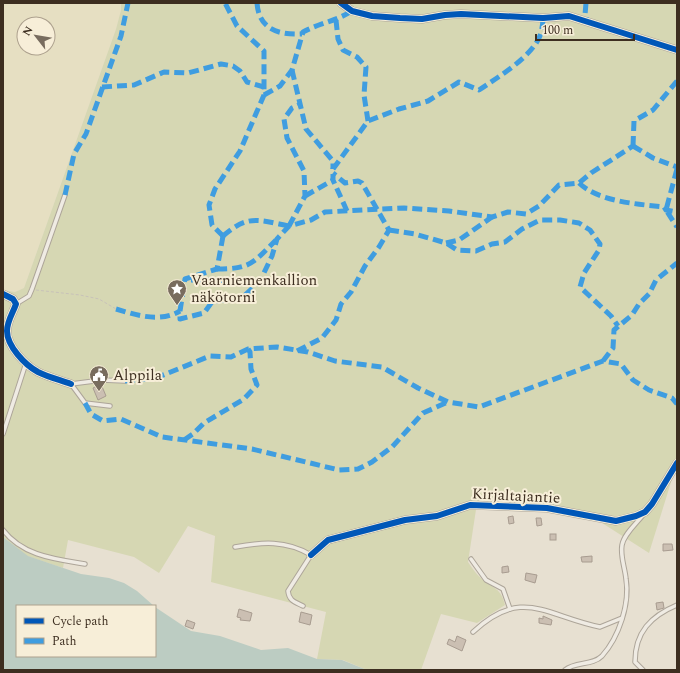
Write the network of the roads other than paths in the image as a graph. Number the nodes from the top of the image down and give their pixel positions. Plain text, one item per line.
1 (341, 3) edge
2 (677, 50) edge
3 (65, 195) dead end
4 (3, 294) edge
5 (16, 304) junction
6 (26, 363) junction
7 (125, 381) dead end
8 (71, 384) junction
9 (110, 406) dead end
10 (3, 434) edge
11 (677, 464) edge
12 (645, 512) junction
13 (3, 530) edge
14 (235, 547) dead end
15 (311, 555) junction
16 (471, 559) dead end
17 (85, 564) dead end
18 (677, 605) edge
19 (303, 606) dead end
20 (510, 609) junction
21 (622, 618) junction
22 (473, 632) dead end
23 (565, 670) edge
24 (643, 670) edge

1 - 2 street
3 - 5 lane
4 - 5 street
5 - 6 street
6 - 8 street
6 - 10 lane
7 - 8 lane
8 - 9 lane
11 - 12 street
12 - 15 street, Kirjaltajantie
12 - 21 lane
13 - 17 lane
14 - 15 lane
15 - 19 lane
16 - 20 lane
18 - 24 lane
20 - 21 lane
20 - 22 lane
21 - 23 lane

